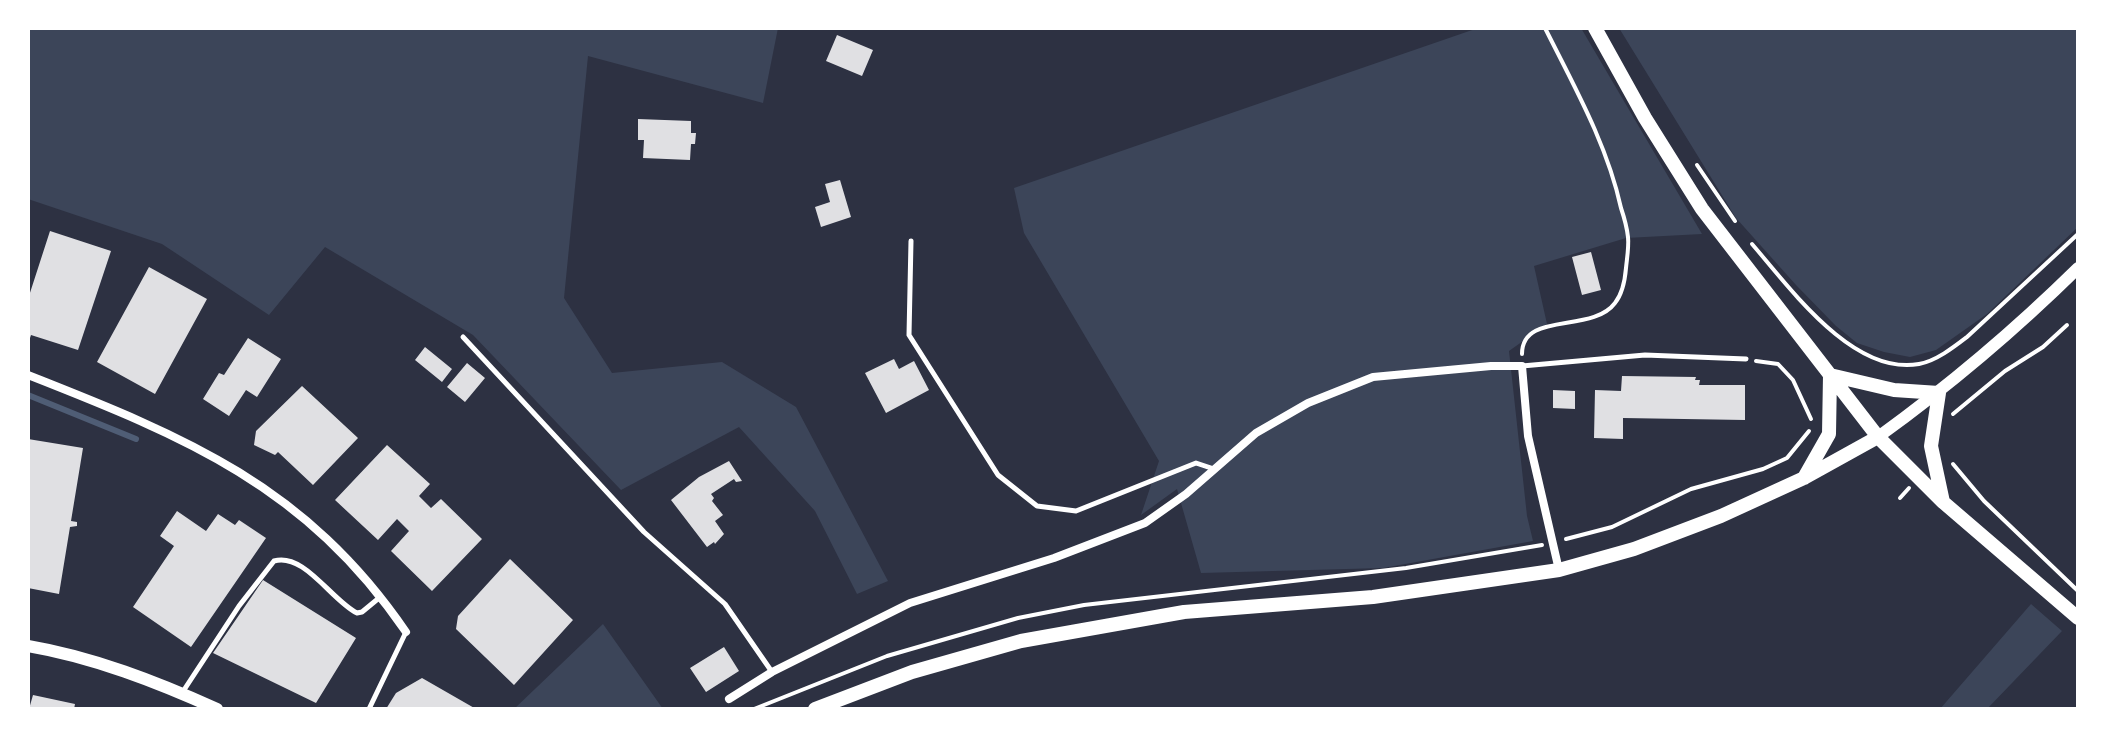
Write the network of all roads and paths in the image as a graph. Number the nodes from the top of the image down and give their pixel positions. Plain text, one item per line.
1 (1545, 28) edge
2 (1595, 28) edge
3 (1689, 154) dead end
4 (1738, 225) dead end
5 (2078, 234) edge
6 (1747, 238) dead end
7 (911, 241) dead end
8 (2078, 268) edge
9 (2067, 325) dead end
10 (463, 337) dead end
11 (1746, 359) joint
12 (1522, 366) junction
13 (28, 375) edge
14 (1830, 375) junction
15 (1939, 393) junction
16 (1829, 411) junction
17 (1813, 424) junction
18 (1950, 424) dead end
19 (1878, 437) junction
20 (1951, 460) dead end
21 (1215, 469) junction
22 (1804, 478) junction
23 (1943, 502) junction
24 (1554, 542) junction
25 (1559, 570) junction
26 (2078, 591) edge
27 (381, 597) junction
28 (2078, 618) edge
29 (406, 632) joint
30 (28, 646) edge
31 (772, 672) junction
32 (182, 693) junction
33 (729, 699) dead end
34 (217, 709) edge
35 (369, 709) edge
36 (815, 709) edge

1 - 12 path
2 - 14 main road
3 - 4 path
5 - 6 path
7 - 21 lane
8 - 15 street
9 - 18 path
10 - 31 lane
11 - 12 lane
11 - 17 path
12 - 21 street
12 - 24 street
13 - 27 street
14 - 15 main road
14 - 16 main road
14 - 19 main road
15 - 19 street
15 - 23 main road
16 - 17 path
16 - 22 main road
17 - 24 path
19 - 22 main road
19 - 23 main road
20 - 26 path
21 - 31 street
22 - 25 main road
23 - 28 main road
24 - 25 street
25 - 36 main road
27 - 29 street
27 - 32 lane
29 - 35 lane
30 - 32 street
31 - 33 street
32 - 34 street

